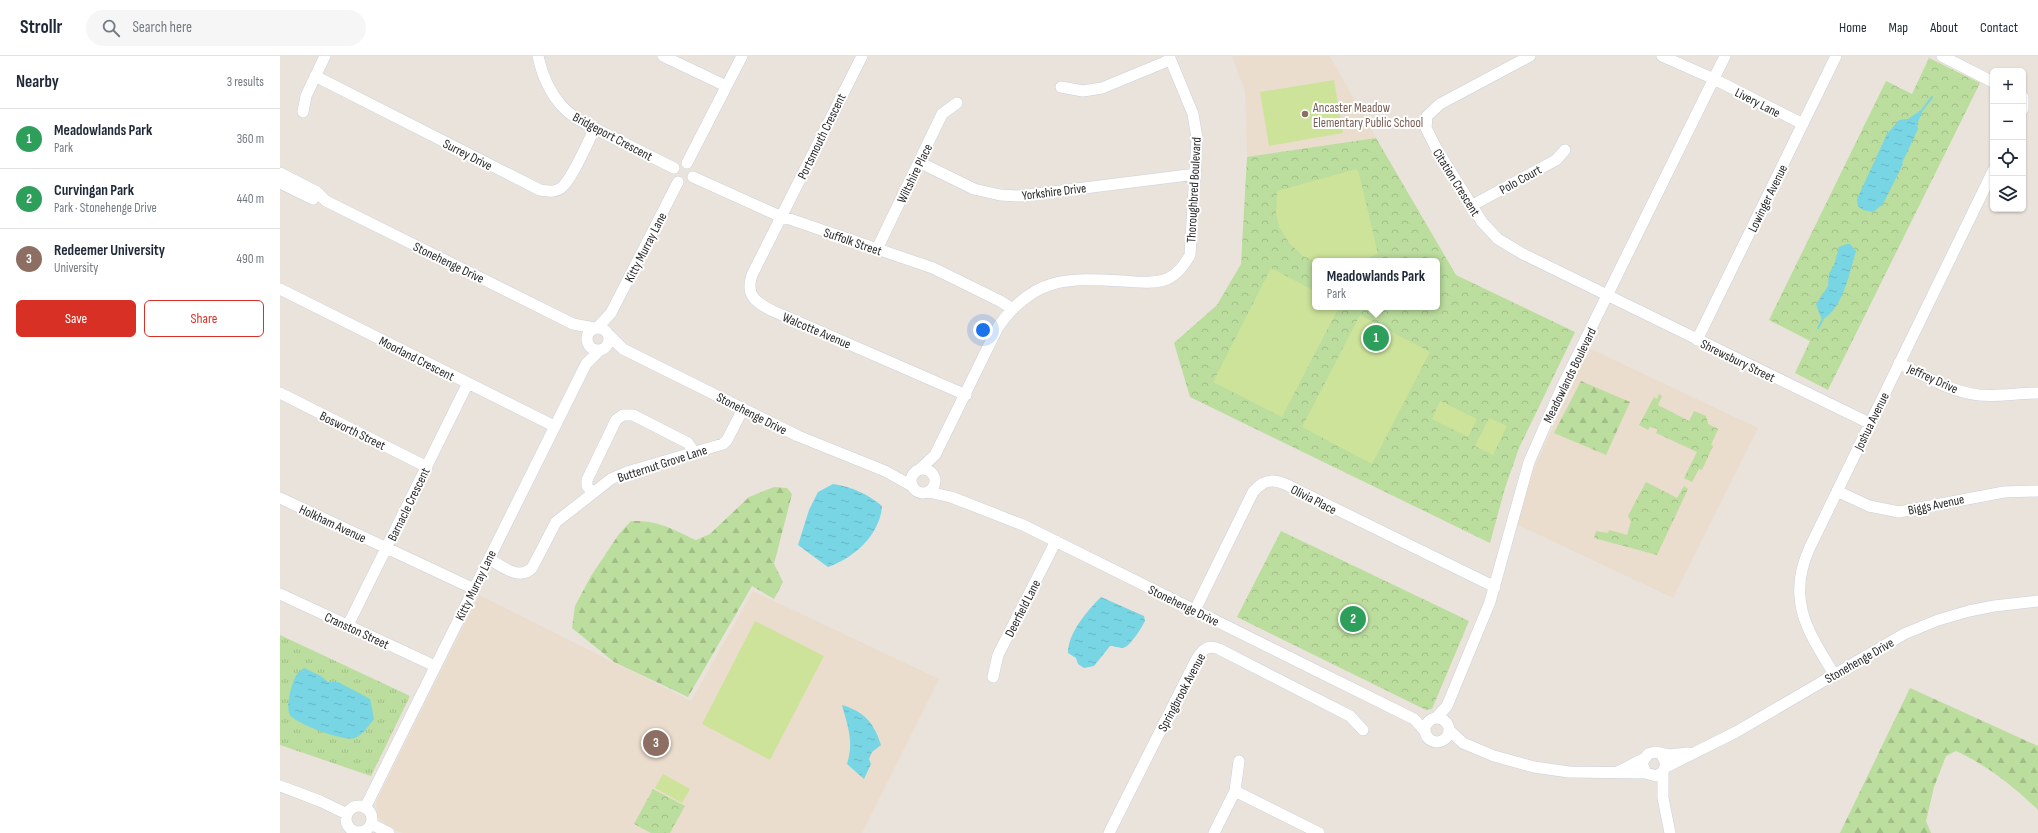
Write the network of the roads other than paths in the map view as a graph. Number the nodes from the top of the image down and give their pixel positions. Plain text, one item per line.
1 (325, 56) edge
2 (538, 56) edge
3 (663, 56) edge
4 (742, 56) edge
5 (862, 56) edge
6 (1530, 56) edge
7 (1662, 56) edge
8 (1725, 56) edge
9 (1836, 56) edge
10 (1942, 56) edge
11 (1170, 58) edge
12 (315, 76) junction
13 (1714, 79) junction
14 (1990, 80) edge
15 (726, 86) junction
16 (1061, 87) dead end
17 (957, 103) dead end
18 (303, 112) dead end
19 (1803, 124) junction
20 (595, 128) junction
21 (1565, 150) dead end
22 (919, 162) junction
23 (687, 163) junction
24 (674, 168) junction
25 (280, 173) edge
26 (1196, 174) junction
27 (1991, 176) edge
28 (692, 177) junction
29 (280, 182) edge
30 (678, 182) junction
31 (326, 201) junction
32 (1471, 206) junction
33 (782, 217) junction
34 (877, 249) junction
35 (280, 289) edge
36 (1608, 296) junction
37 (1011, 308) junction
38 (573, 324) junction
39 (602, 331) junction
40 (1697, 340) junction
41 (587, 343) junction
42 (623, 348) junction
43 (601, 350) junction
44 (1899, 363) junction
45 (586, 364) junction
46 (468, 383) junction
47 (2038, 393) edge
48 (280, 394) edge
49 (966, 395) junction
50 (743, 409) junction
51 (1869, 423) junction
52 (554, 426) junction
53 (694, 452) junction
54 (935, 455) junction
55 (427, 466) junction
56 (885, 471) junction
57 (917, 471) junction
58 (934, 477) junction
59 (912, 486) junction
60 (2038, 490) edge
61 (1837, 491) junction
62 (592, 492) junction
63 (928, 492) junction
64 (951, 496) junction
65 (280, 498) edge
66 (1056, 541) junction
67 (386, 548) junction
68 (489, 559) junction
69 (1494, 587) junction
70 (474, 589) junction
71 (280, 594) edge
72 (2038, 601) edge
73 (1195, 610) junction
74 (348, 625) junction
75 (435, 666) junction
76 (1834, 674) junction
77 (993, 677) dead end
78 (1414, 719) junction
79 (1440, 723) junction
80 (1363, 730) dead end
81 (1425, 732) junction
82 (1443, 740) junction
83 (1463, 743) junction
84 (1693, 753) junction
85 (1662, 755) junction
86 (1643, 759) junction
87 (1239, 761) dead end
88 (1665, 770) junction
89 (1618, 772) junction
90 (1649, 775) junction
91 (281, 789) edge
92 (1235, 791) junction
93 (1663, 798) junction
94 (365, 808) junction
95 (347, 814) junction
96 (371, 824) junction
97 (352, 832) edge
98 (1315, 832) edge
99 (389, 833) edge
100 (1110, 833) edge
101 (1214, 833) edge
102 (1670, 833) edge

1 - 12 street
2 - 20 street, Bridgeport Crescent
3 - 15 street
4 - 15 street
5 - 33 street, Portsmouth Crescent
6 - 32 street, Citation Crescent
7 - 13 street
8 - 13 street, Meadowlands Boulevard
9 - 19 street, Lowinger Avenue
10 - 14 street
11 - 16 street
11 - 26 street, Thoroughbred Boulevard
12 - 18 street
12 - 20 street, Surrey Drive
13 - 19 street, Livery Lane
13 - 36 street, Meadowlands Boulevard
15 - 23 street
17 - 22 street, Wiltshire Place
19 - 40 street, Lowinger Avenue
20 - 24 street, Bridgeport Crescent
21 - 32 street, Polo Court
22 - 26 street, Yorkshire Drive
22 - 34 street, Wiltshire Place
23 - 24 street
23 - 28 street
24 - 30 street
25 - 31 street, Stonehenge Drive
26 - 37 street, Thoroughbred Boulevard
27 - 44 street, Joshua Avenue
28 - 30 street
28 - 33 street, Suffolk Street
29 - 31 street, Stonehenge Drive
30 - 39 street, Kitty Murray Lane
31 - 38 street, Stonehenge Drive
32 - 36 street, Citation Crescent
33 - 34 street, Suffolk Street
33 - 49 street, Walcotte Avenue
34 - 37 street, Suffolk Street
35 - 46 street, Moorland Crescent
36 - 40 street, Shrewsbury Street
36 - 69 street, Meadowlands Boulevard
37 - 49 street, Thoroughbred Boulevard
38 - 39 street, Stonehenge Drive
38 - 41 street, Stonehenge Drive
39 - 41 street
39 - 42 street, Stonehenge Drive
39 - 43 street
40 - 51 street, Shrewsbury Street
41 - 43 street
41 - 45 street, Kitty Murray Lane
42 - 43 street, Stonehenge Drive
42 - 50 street, Stonehenge Drive
43 - 45 street, Kitty Murray Lane
44 - 47 street, Jeffrey Drive
44 - 51 street, Joshua Avenue
45 - 52 street, Kitty Murray Lane
46 - 52 street, Moorland Crescent
46 - 55 street, Barnacle Crescent
48 - 55 street, Bosworth Street
49 - 54 street, Thoroughbred Boulevard
50 - 53 street, Butternut Grove Lane
50 - 56 street, Stonehenge Drive
51 - 61 street, Joshua Avenue
52 - 68 street, Kitty Murray Lane
53 - 62 street, Butternut Grove Lane
53 - 62 street
54 - 57 street, Thoroughbred Boulevard
54 - 58 street, Thoroughbred Boulevard
55 - 67 street, Barnacle Crescent
56 - 57 street, Stonehenge Drive
56 - 59 street, Stonehenge Drive
57 - 58 street
57 - 59 street
58 - 63 street
58 - 64 street, Stonehenge Drive
59 - 63 street
60 - 61 street, Biggs Avenue
61 - 76 street, Joshua Avenue
62 - 68 street, Butternut Grove Lane
63 - 64 street, Stonehenge Drive
64 - 66 street, Stonehenge Drive
65 - 67 street, Holkham Avenue
66 - 73 street, Stonehenge Drive
66 - 77 street, Deerfield Lane
67 - 70 street, Holkham Avenue
67 - 74 street, Barnacle Crescent
68 - 70 street, Kitty Murray Lane
69 - 73 street, Olivia Place
69 - 79 street, Meadowlands Boulevard
70 - 75 street, Kitty Murray Lane
71 - 74 street, Cranston Street
72 - 76 street, Stonehenge Drive
73 - 78 street, Stonehenge Drive
74 - 75 street, Cranston Street
75 - 94 street, Kitty Murray Lane
76 - 84 street, Stonehenge Drive
78 - 79 street, Stonehenge Drive
78 - 81 street, Stonehenge Drive
79 - 81 street
79 - 82 street
79 - 83 street
80 - 100 street, Springbrook Avenue
81 - 82 street
82 - 83 street
83 - 89 street
84 - 85 street, Stonehenge Drive
84 - 88 street, Stonehenge Drive
85 - 86 street
85 - 88 street
86 - 89 street
86 - 90 street
87 - 92 street
88 - 90 street
88 - 93 street
89 - 90 street
90 - 93 street
91 - 95 street
92 - 98 street
92 - 101 street
93 - 102 street
94 - 95 street
94 - 96 street
95 - 97 street
96 - 97 street
96 - 99 street

